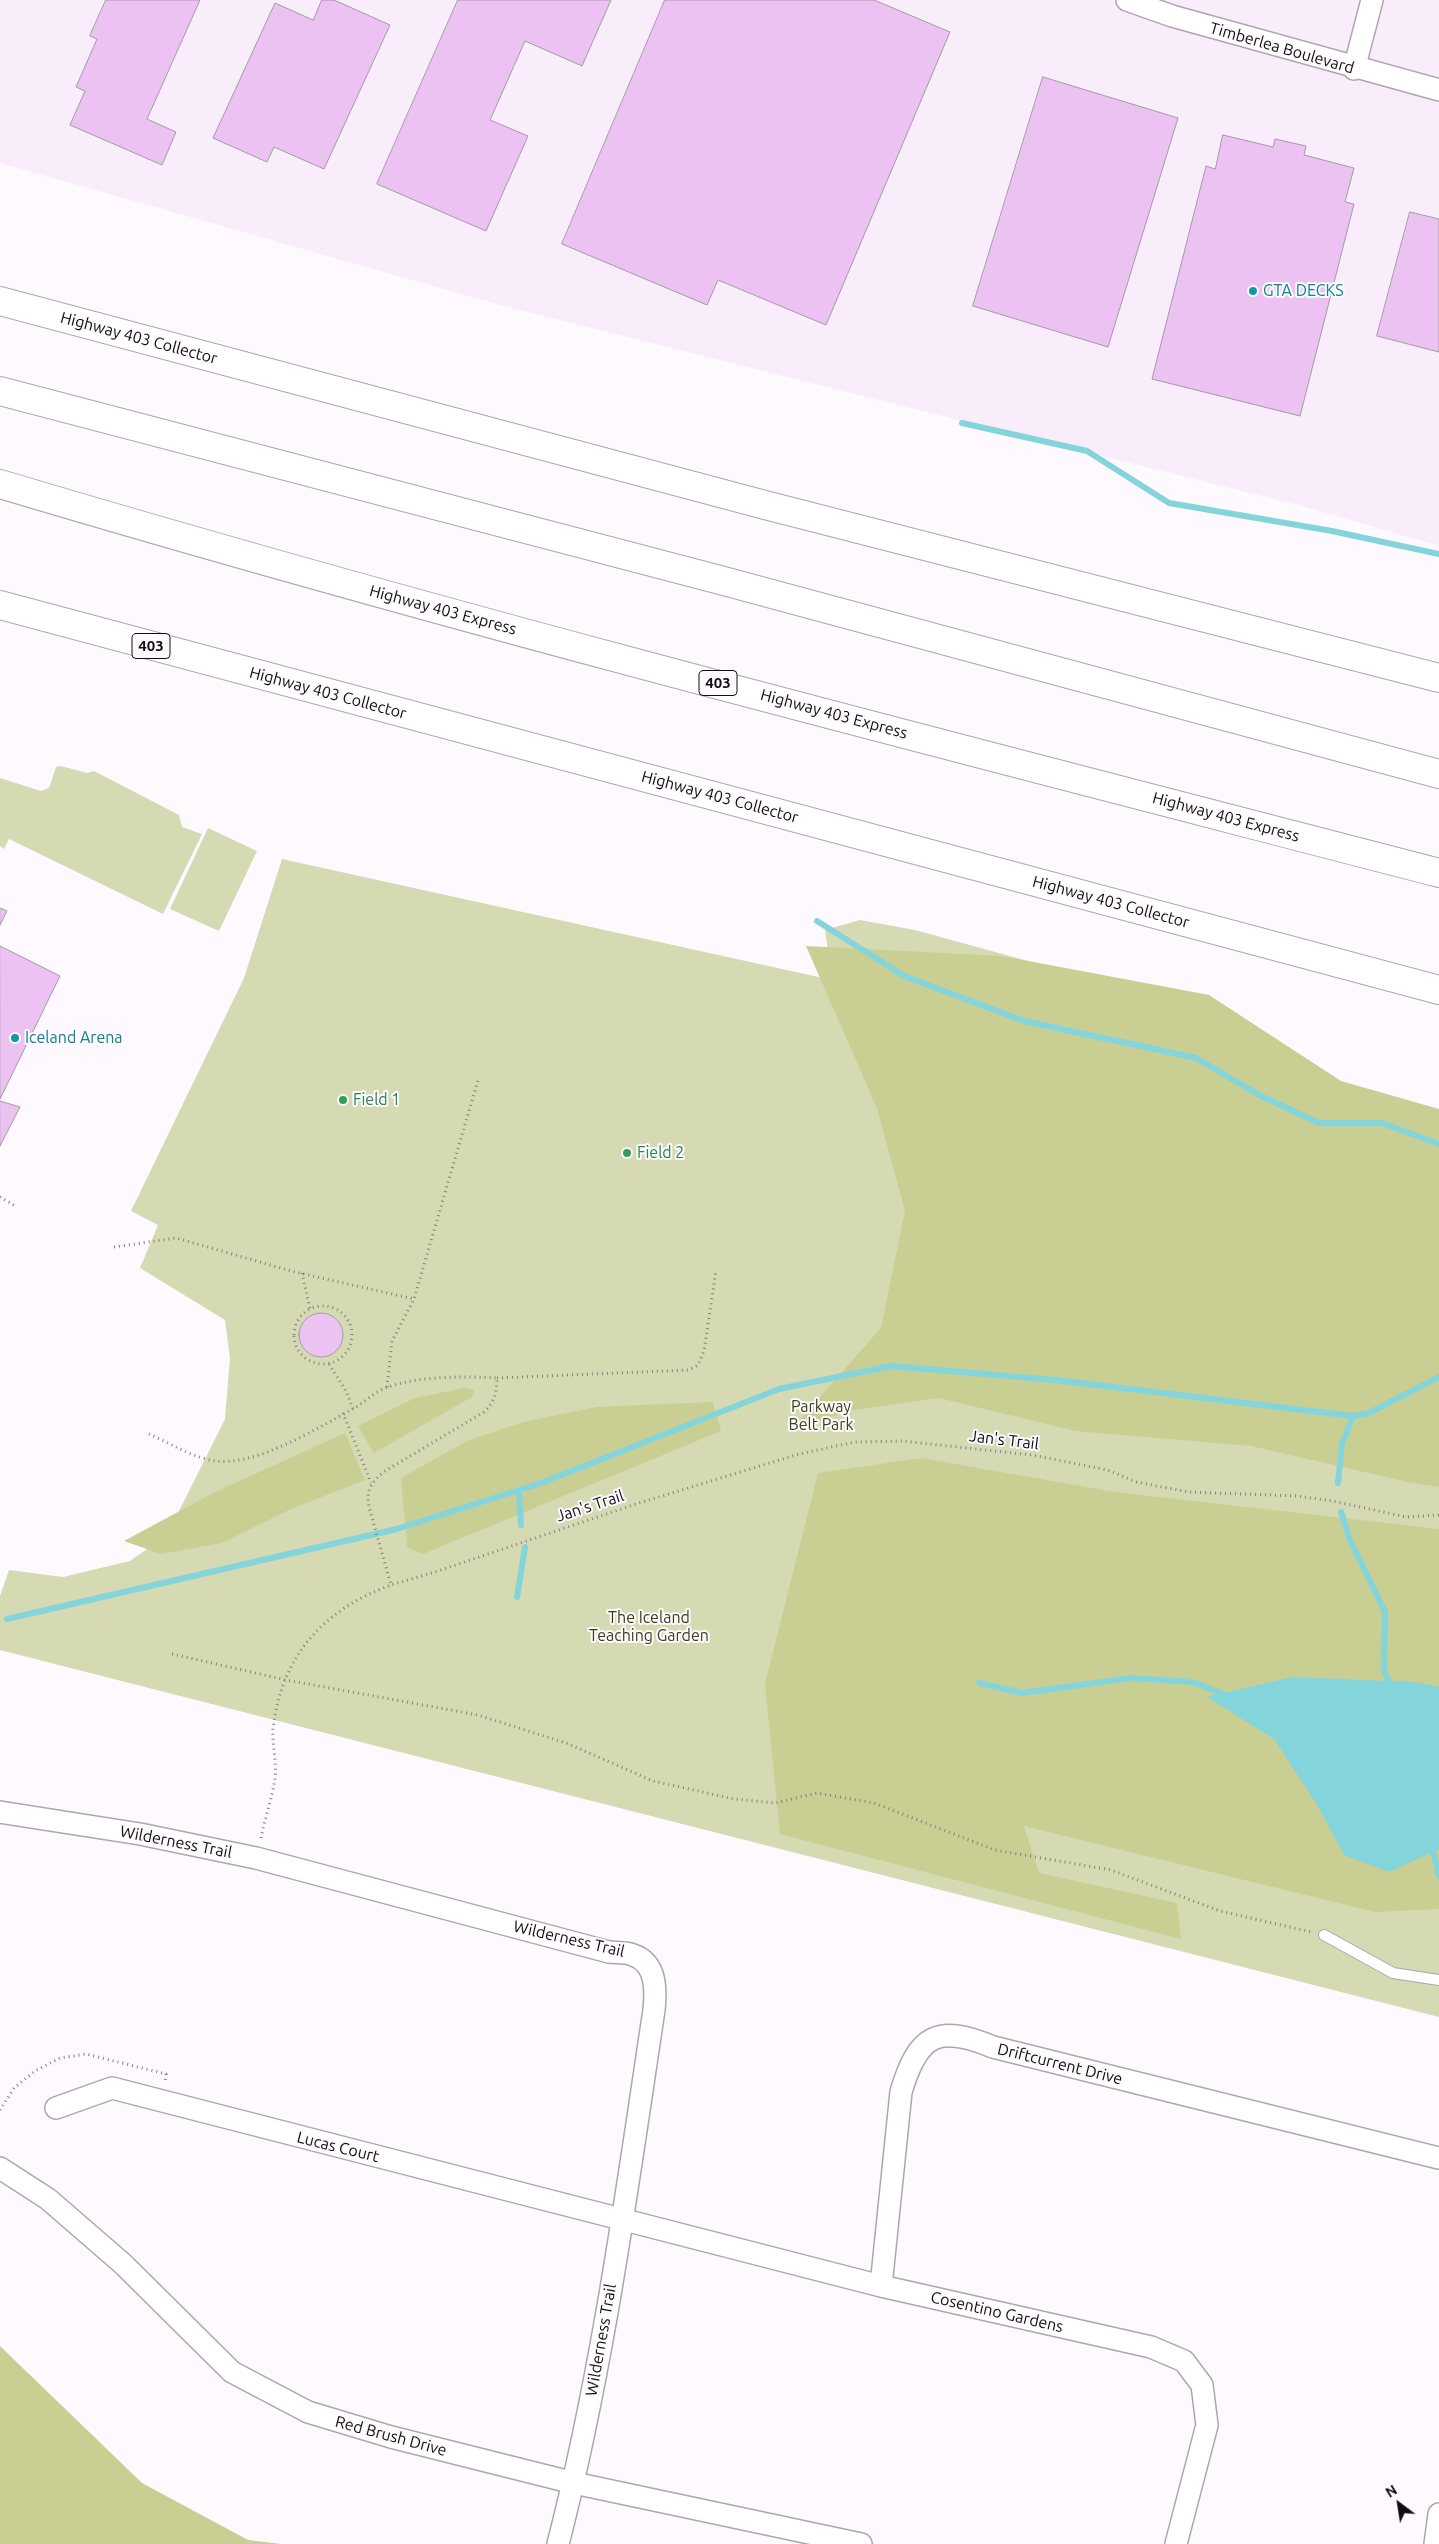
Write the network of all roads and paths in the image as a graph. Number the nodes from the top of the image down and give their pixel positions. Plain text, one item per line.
1 (1127, 0) edge
2 (1372, 0) edge
3 (1354, 68) junction
4 (1439, 90) edge
5 (0, 301) edge
6 (0, 391) edge
7 (0, 484) edge
8 (0, 605) edge
9 (1439, 678) edge
10 (1439, 774) edge
11 (1439, 873) edge
12 (1439, 990) edge
13 (478, 1080) dead end
14 (0, 1197) edge
15 (17, 1207) dead end
16 (114, 1247) dead end
17 (716, 1271) dead end
18 (302, 1273) junction
19 (414, 1299) junction
20 (310, 1310) junction
21 (329, 1364) junction
22 (497, 1378) junction
23 (387, 1387) junction
24 (353, 1409) junction
25 (343, 1413) junction
26 (149, 1434) dead end
27 (371, 1483) junction
28 (1439, 1516) edge
29 (391, 1585) junction
30 (172, 1654) dead end
31 (286, 1680) junction
32 (0, 1812) edge
33 (256, 1858) junction
34 (1324, 1935) joint
35 (1439, 1980) edge
36 (56, 2108) dead end
37 (1439, 2158) edge
38 (0, 2168) edge
39 (623, 2219) junction
40 (881, 2286) junction
41 (574, 2483) junction
42 (1439, 2514) edge
43 (558, 2544) edge
44 (860, 2544) edge
45 (1176, 2544) edge
46 (1435, 2544) edge

1 - 3 street, Timberlea Boulevard
2 - 3 street
3 - 4 street, Timberlea Boulevard
5 - 9 highway, Highway 403 Collector
6 - 10 highway
7 - 11 highway, Highway 403 Express / 403
8 - 12 highway, Highway 403 Collector / 403
13 - 19 path
14 - 15 path
16 - 18 path
17 - 22 path
18 - 19 path
18 - 20 path
19 - 23 path
20 - 21 path
20 - 21 path
21 - 24 path
22 - 23 path
22 - 27 path
23 - 24 path
24 - 25 path
25 - 26 path
25 - 27 path
27 - 29 path
28 - 29 path, Jan's Trail
29 - 31 path, Jan's Trail
30 - 31 path
31 - 33 path, Jan's Trail
31 - 34 path
32 - 33 street, Wilderness Trail
33 - 39 street, Wilderness Trail
34 - 35 lane
36 - 39 street, Lucas Court
37 - 40 street, Driftcurrent Drive
38 - 41 street, Red Brush Drive
39 - 40 street, Cosentino Gardens
39 - 41 street, Wilderness Trail
40 - 45 street, Cosentino Gardens
41 - 43 street, Wilderness Trail
41 - 44 street, Red Brush Drive
42 - 46 street

